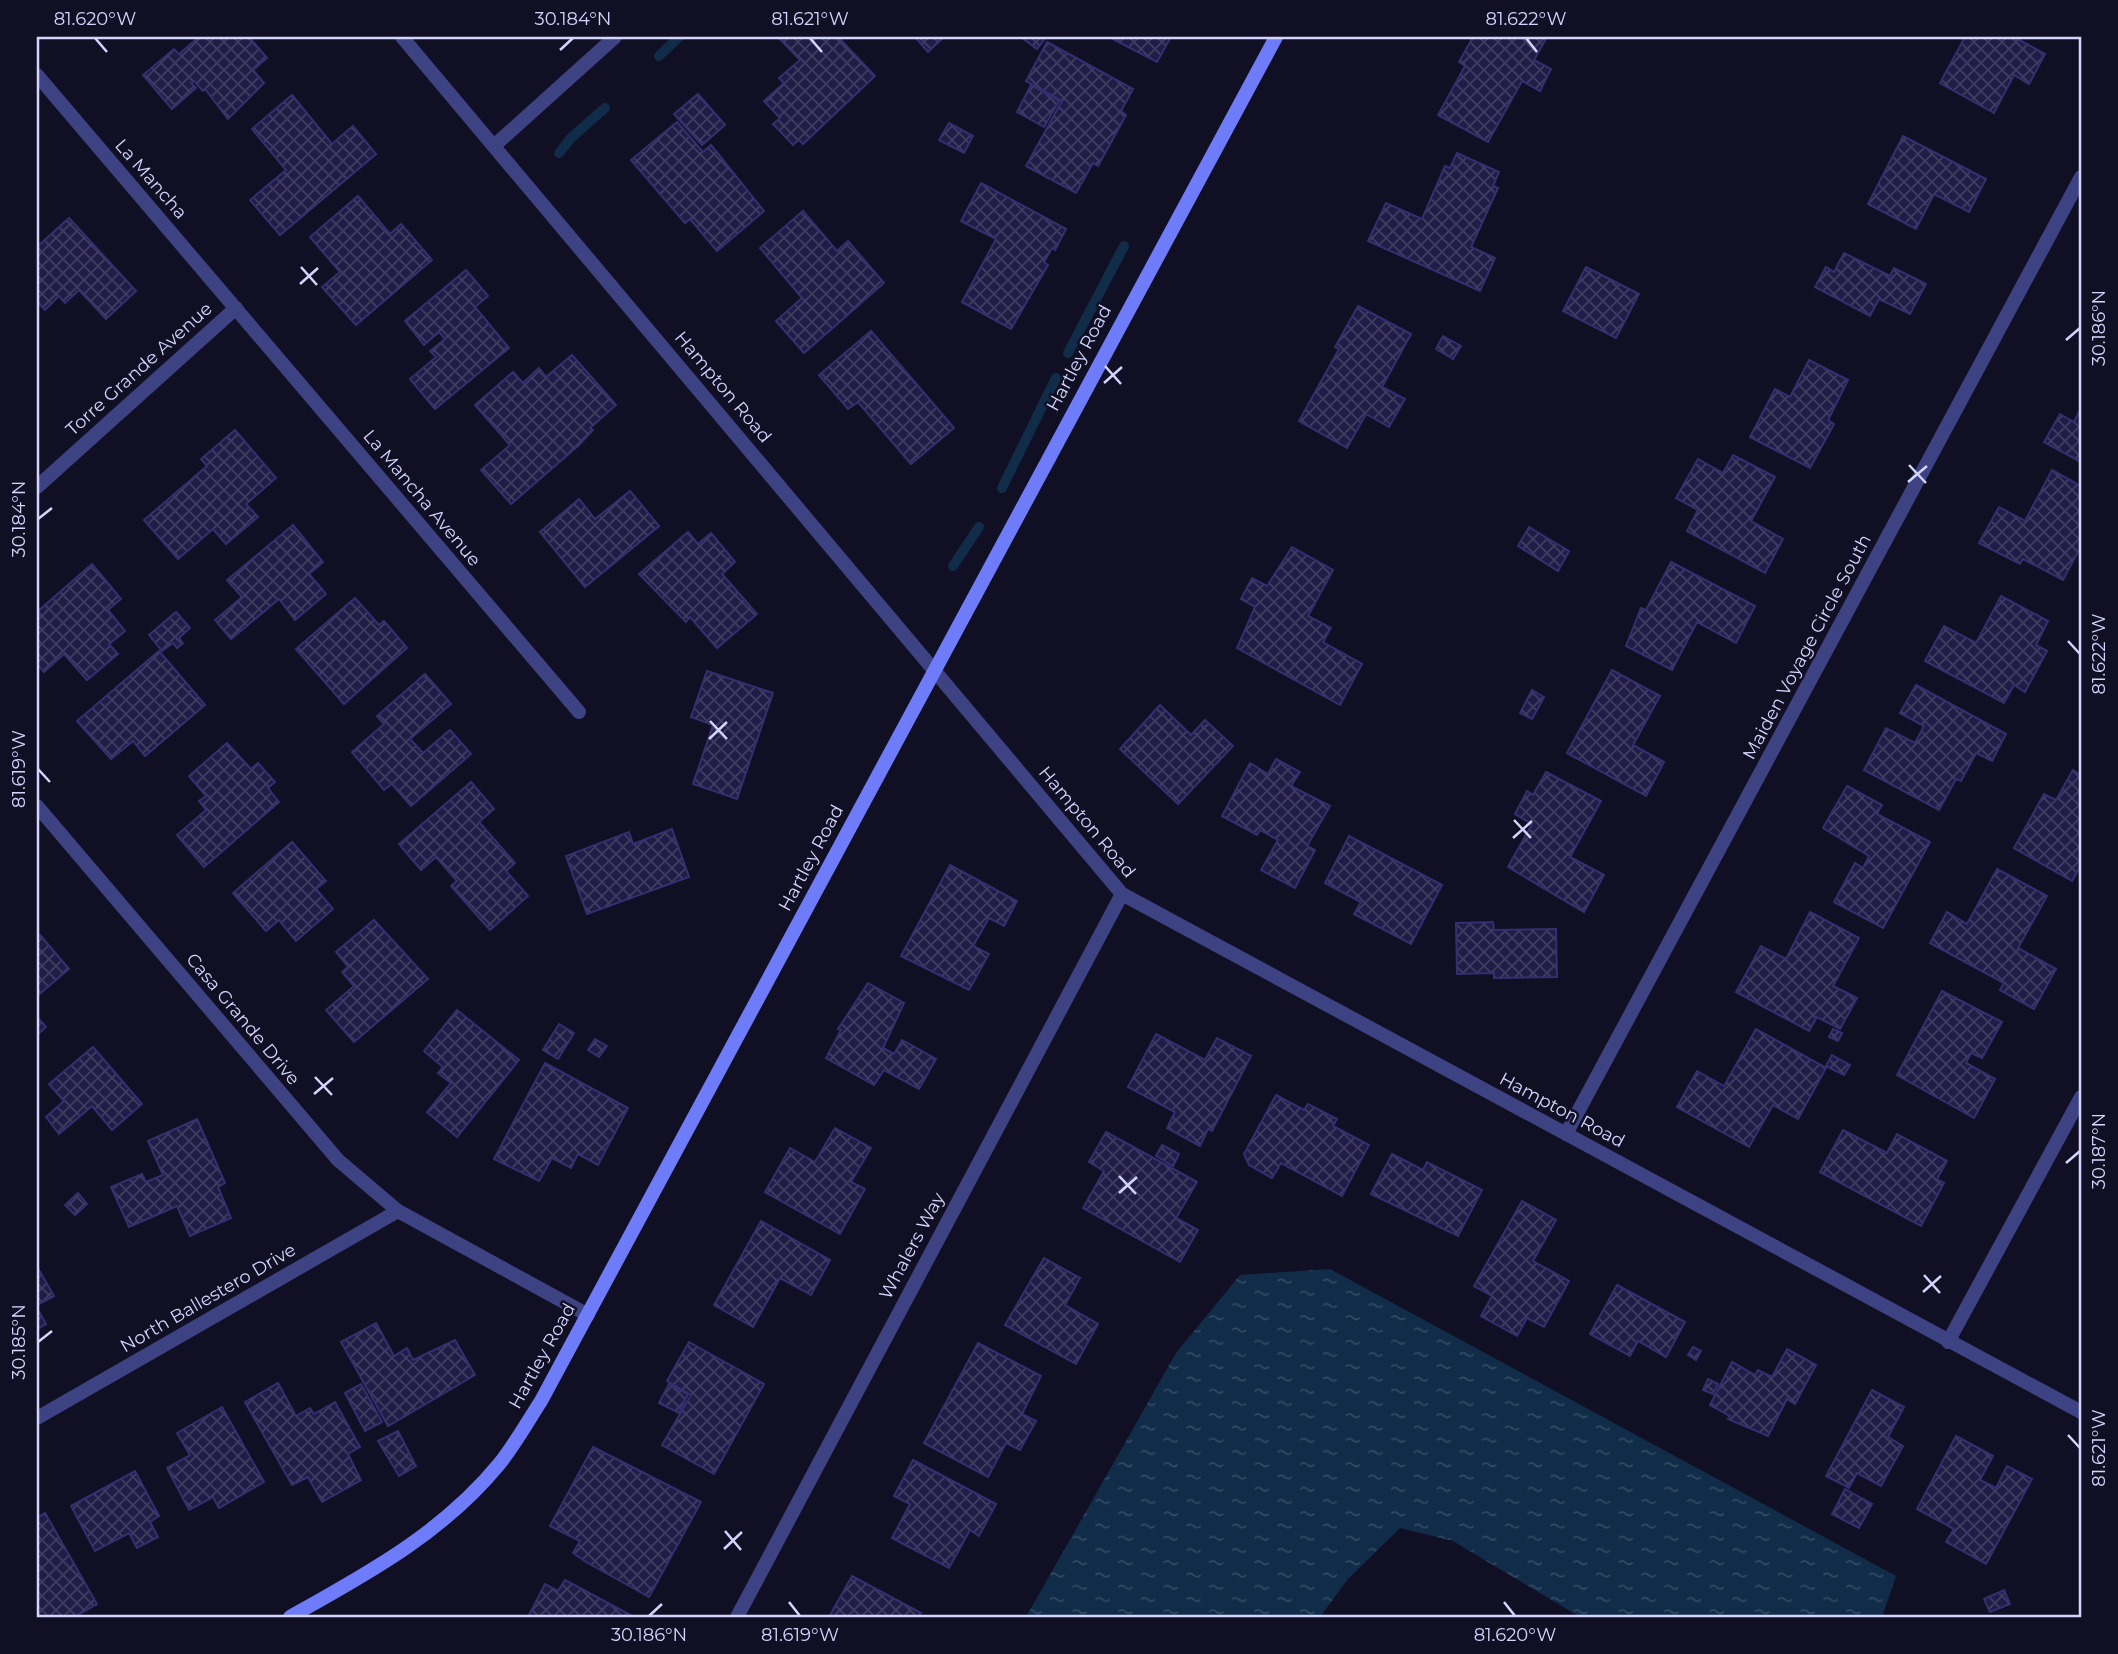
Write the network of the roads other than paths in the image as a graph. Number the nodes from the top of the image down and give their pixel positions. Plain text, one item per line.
1 (402, 37) edge
2 (615, 37) edge
3 (1276, 37) edge
4 (37, 75) edge
5 (495, 145) junction
6 (2081, 177) edge
7 (236, 308) junction
8 (37, 487) edge
9 (934, 668) junction
10 (579, 712) dead end
11 (37, 806) edge
12 (1122, 894) junction
13 (2081, 1097) edge
14 (1566, 1134) junction
15 (398, 1211) junction
16 (588, 1314) junction
17 (1948, 1342) junction
18 (2081, 1412) edge
19 (37, 1418) edge
20 (290, 1617) edge
21 (737, 1617) edge

1 - 5 street, Hampton Road
2 - 5 street
3 - 9 street, Hartley Road
4 - 7 street, La Mancha
5 - 9 street, Hampton Road
6 - 14 street, Maiden Voyage Circle South
7 - 8 street, Torre Grande Avenue
7 - 10 street, La Mancha Avenue
9 - 12 street, Hampton Road
9 - 16 street, Hartley Road
11 - 15 street, Casa Grande Drive
12 - 14 street, Hampton Road
12 - 21 street, Whalers Way
13 - 17 street
14 - 17 street, Hampton Road
15 - 16 street, Casa Grande Drive
15 - 19 street, North Ballestero Drive
16 - 20 street, Hartley Road
17 - 18 street, Hampton Road

